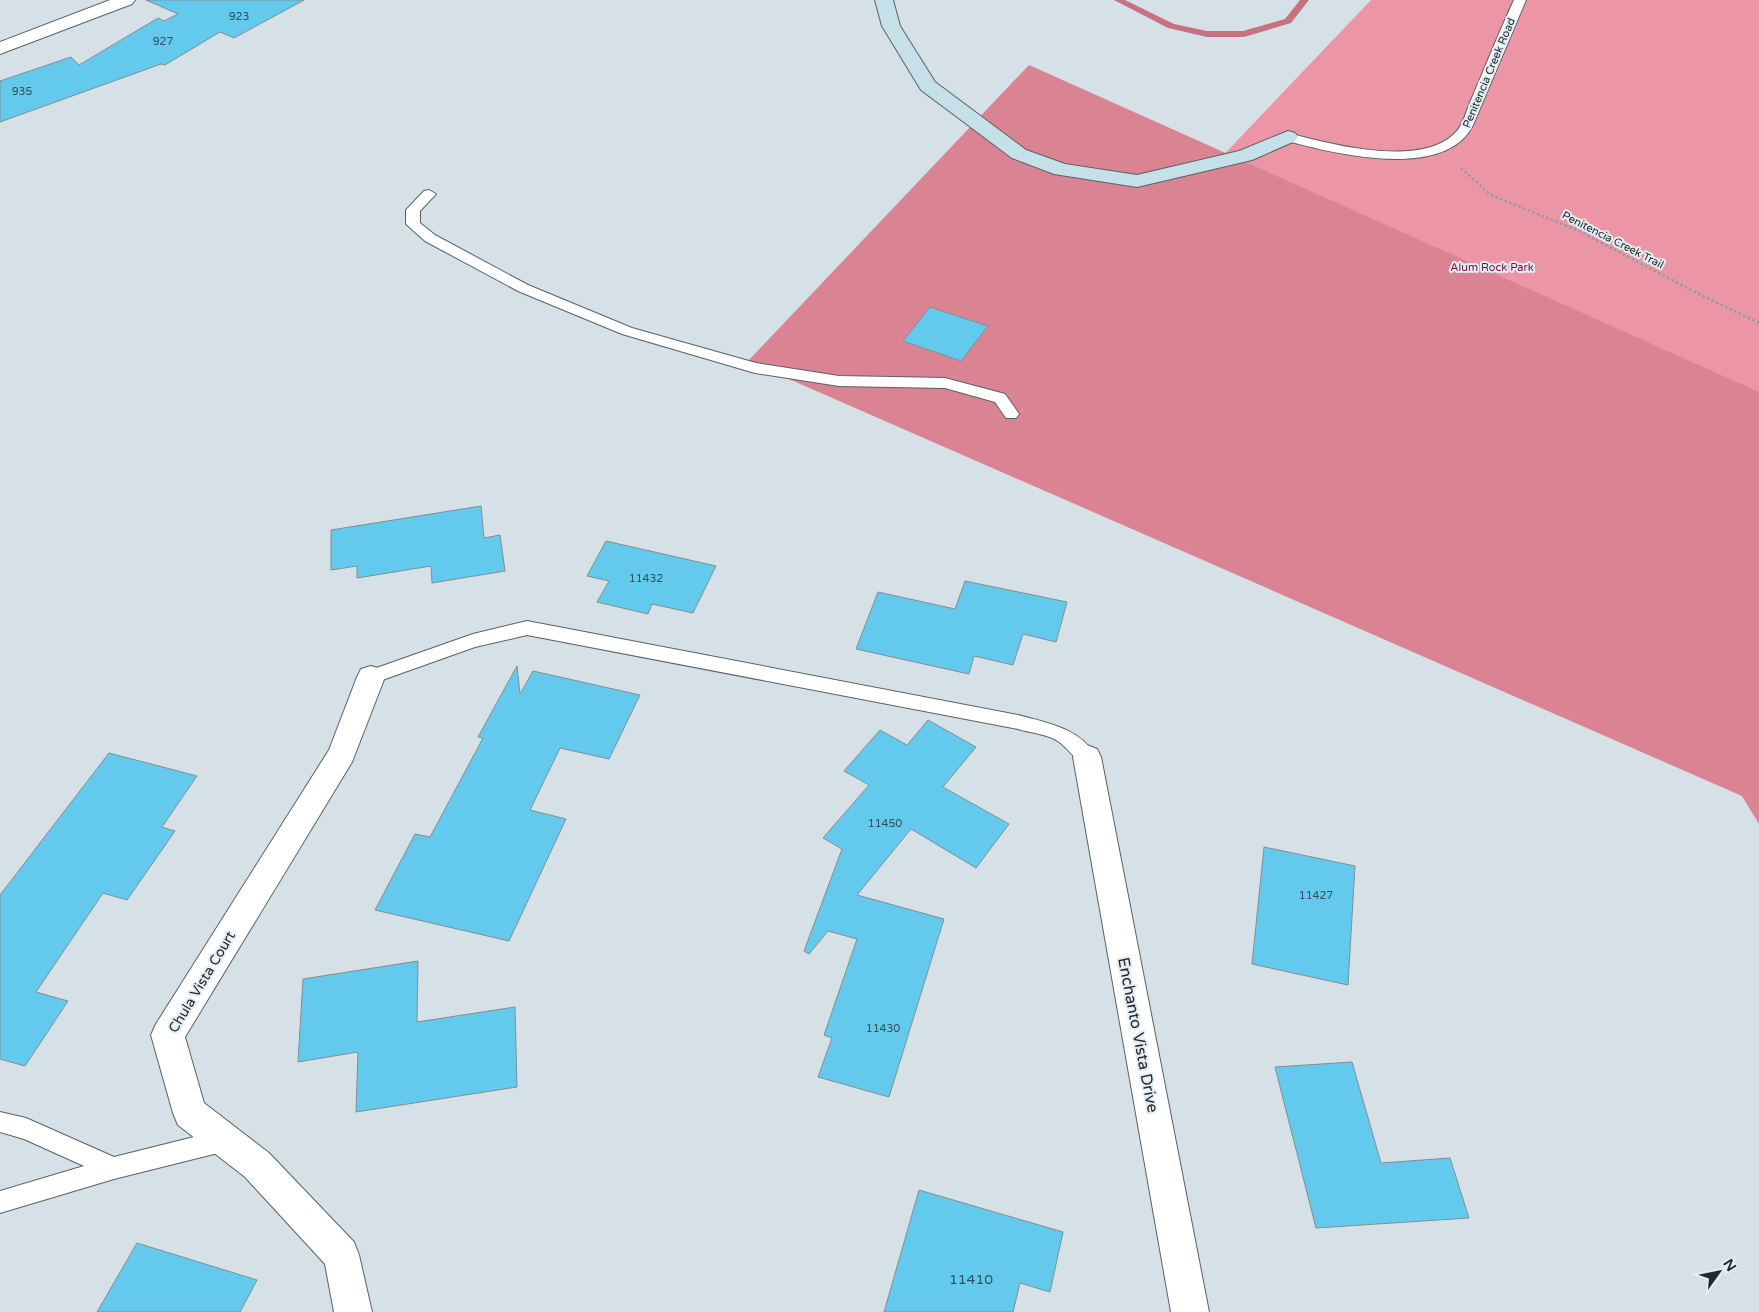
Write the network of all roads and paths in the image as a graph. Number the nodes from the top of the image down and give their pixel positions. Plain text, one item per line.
1 (126, 0) edge
2 (884, 0) edge
3 (1520, 0) edge
4 (0, 48) edge
5 (1288, 137) joint
6 (1440, 150) junction
7 (429, 194) dead end
8 (1759, 323) edge
9 (1011, 414) dead end
10 (371, 677) joint
11 (1087, 757) joint
12 (0, 1122) edge
13 (226, 1140) junction
14 (114, 1168) junction
15 (0, 1202) edge
16 (353, 1312) edge
17 (1190, 1312) edge

1 - 4 street
2 - 5 street, Penitencia Creek Road
3 - 6 lane, Penitencia Creek Road
5 - 6 lane, Penitencia Creek Road
6 - 8 path, Penitencia Creek Trail
7 - 9 lane
10 - 11 lane
10 - 13 street, Chula Vista Court
11 - 17 street, Enchanto Vista Drive
12 - 14 lane
13 - 14 lane
13 - 16 street, Chula Vista Court
14 - 15 lane

